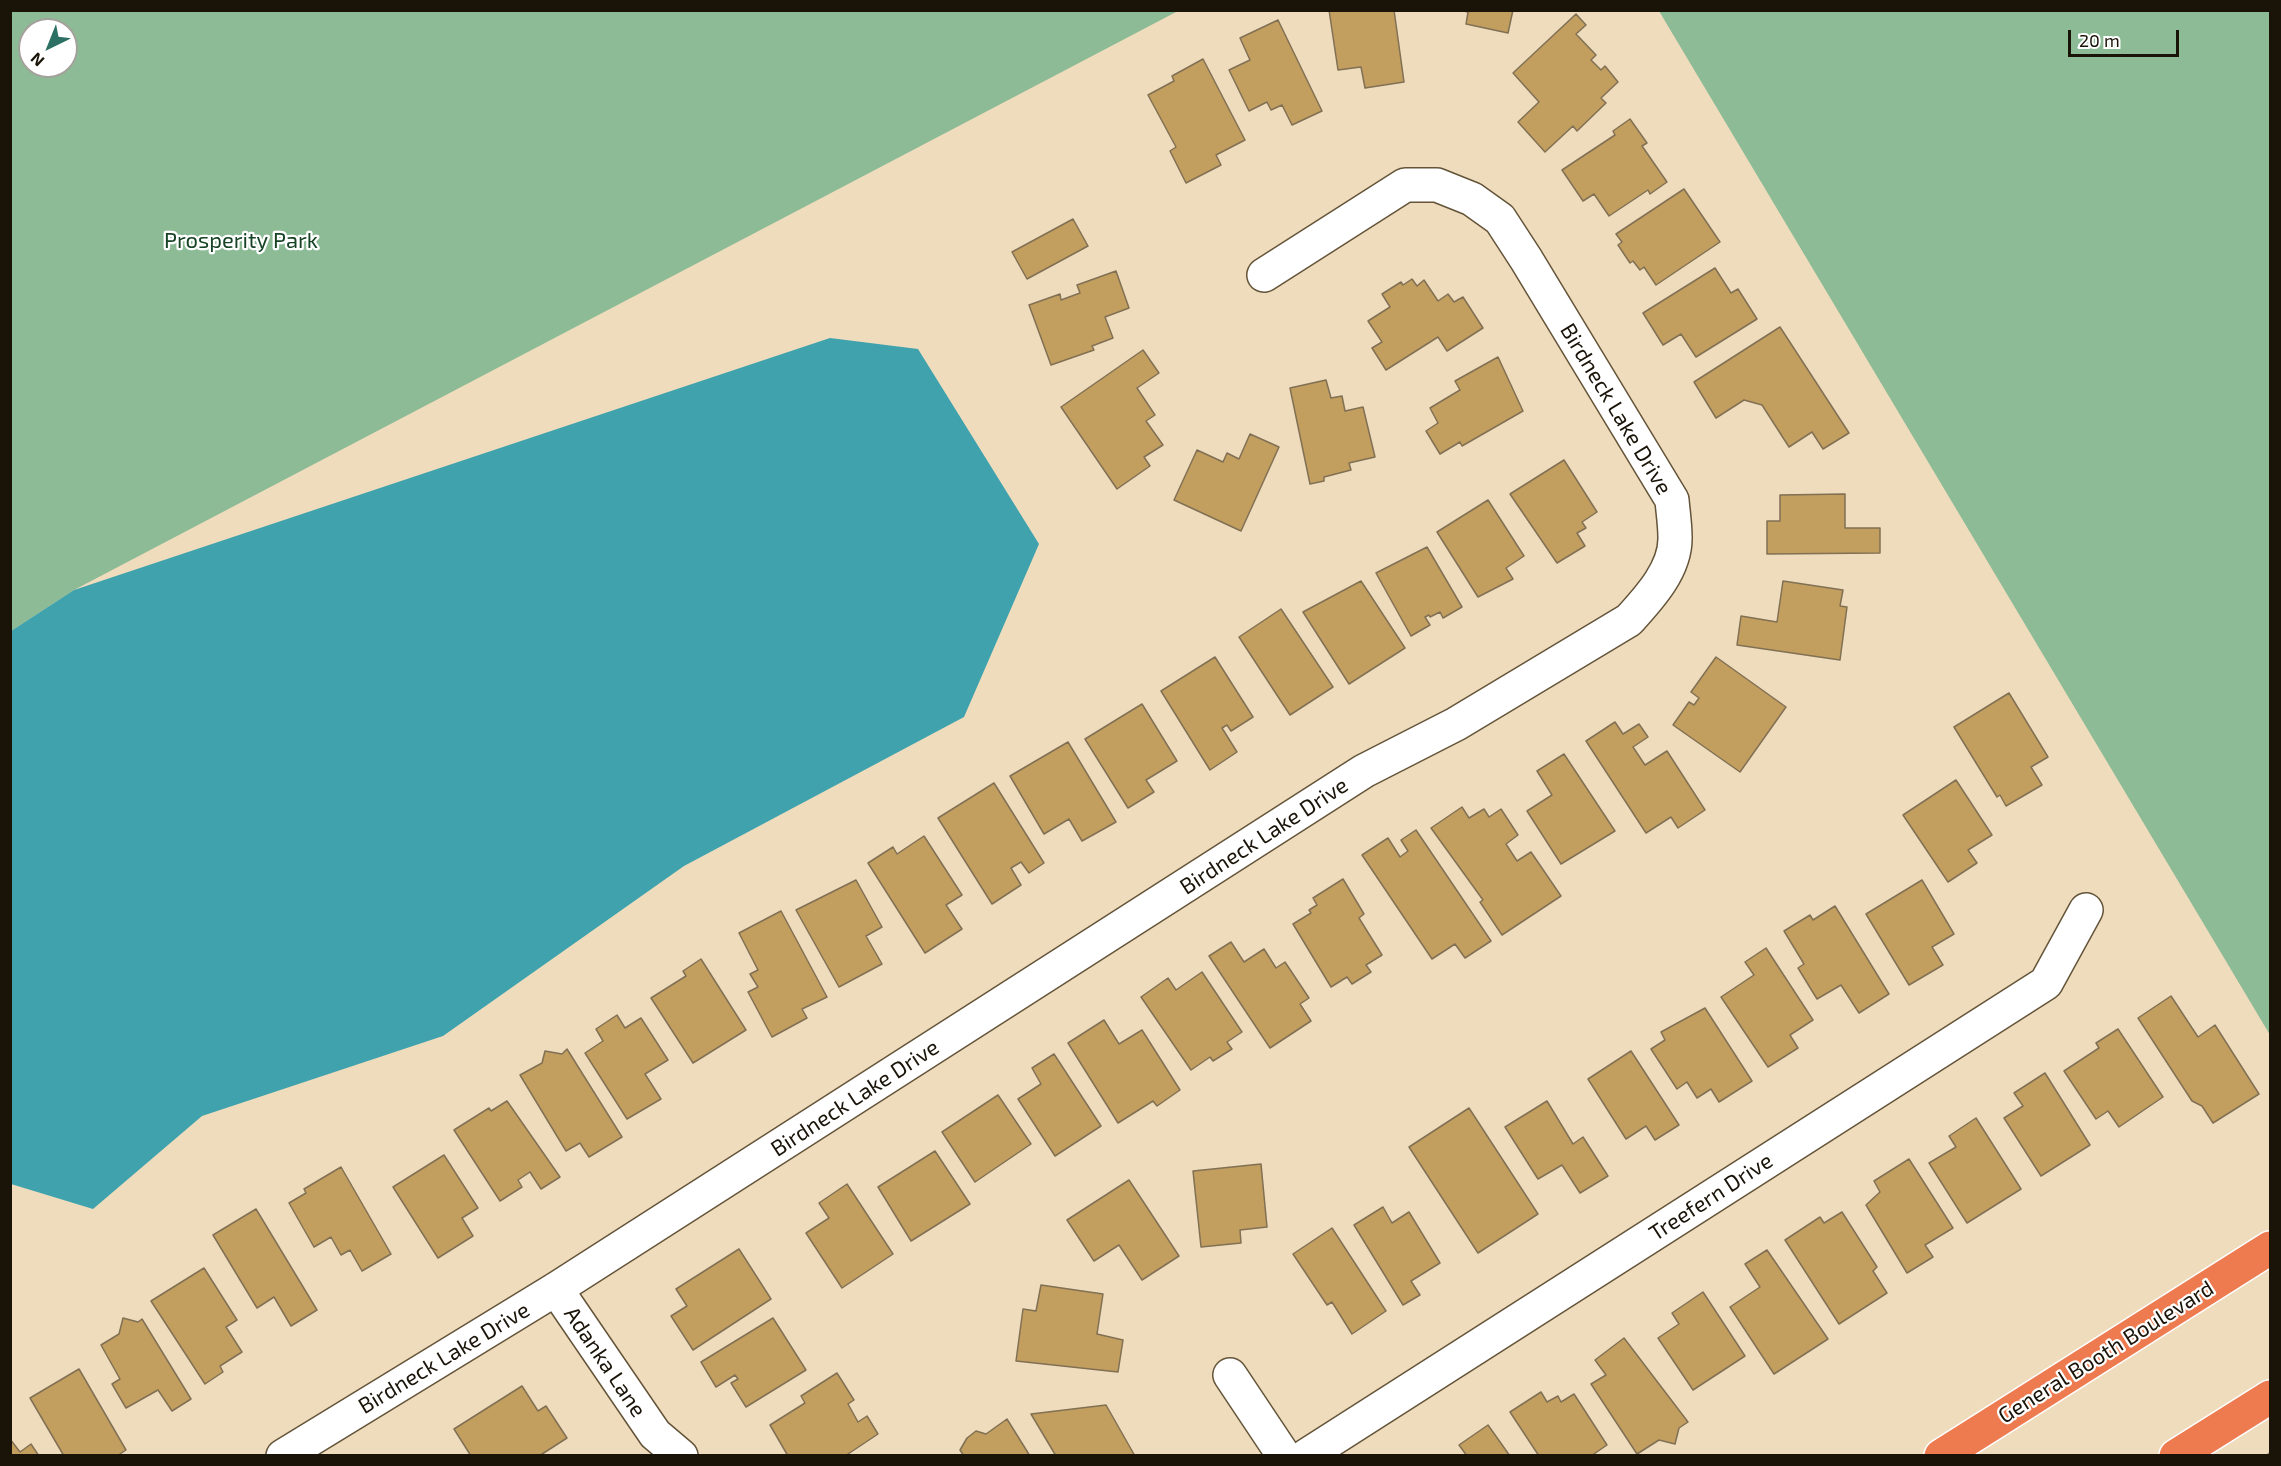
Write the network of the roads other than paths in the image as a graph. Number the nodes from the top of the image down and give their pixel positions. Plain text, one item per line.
1 (1264, 275) dead end
2 (2086, 910) dead end
3 (2271, 1248) edge
4 (556, 1289) junction
5 (1230, 1375) dead end
6 (2271, 1397) edge
7 (658, 1445) edge
8 (283, 1455) edge
9 (681, 1455) edge
10 (1284, 1455) edge
11 (1306, 1455) edge
12 (1941, 1455) edge
13 (2176, 1455) edge

1 - 4 street, Birdneck Lake Drive
2 - 11 street, Treefern Drive
3 - 12 highway, General Booth Boulevard
4 - 7 street, Adanka Lane
4 - 8 street, Birdneck Lake Drive
5 - 10 street
6 - 13 highway
7 - 9 street, Adanka Lane

